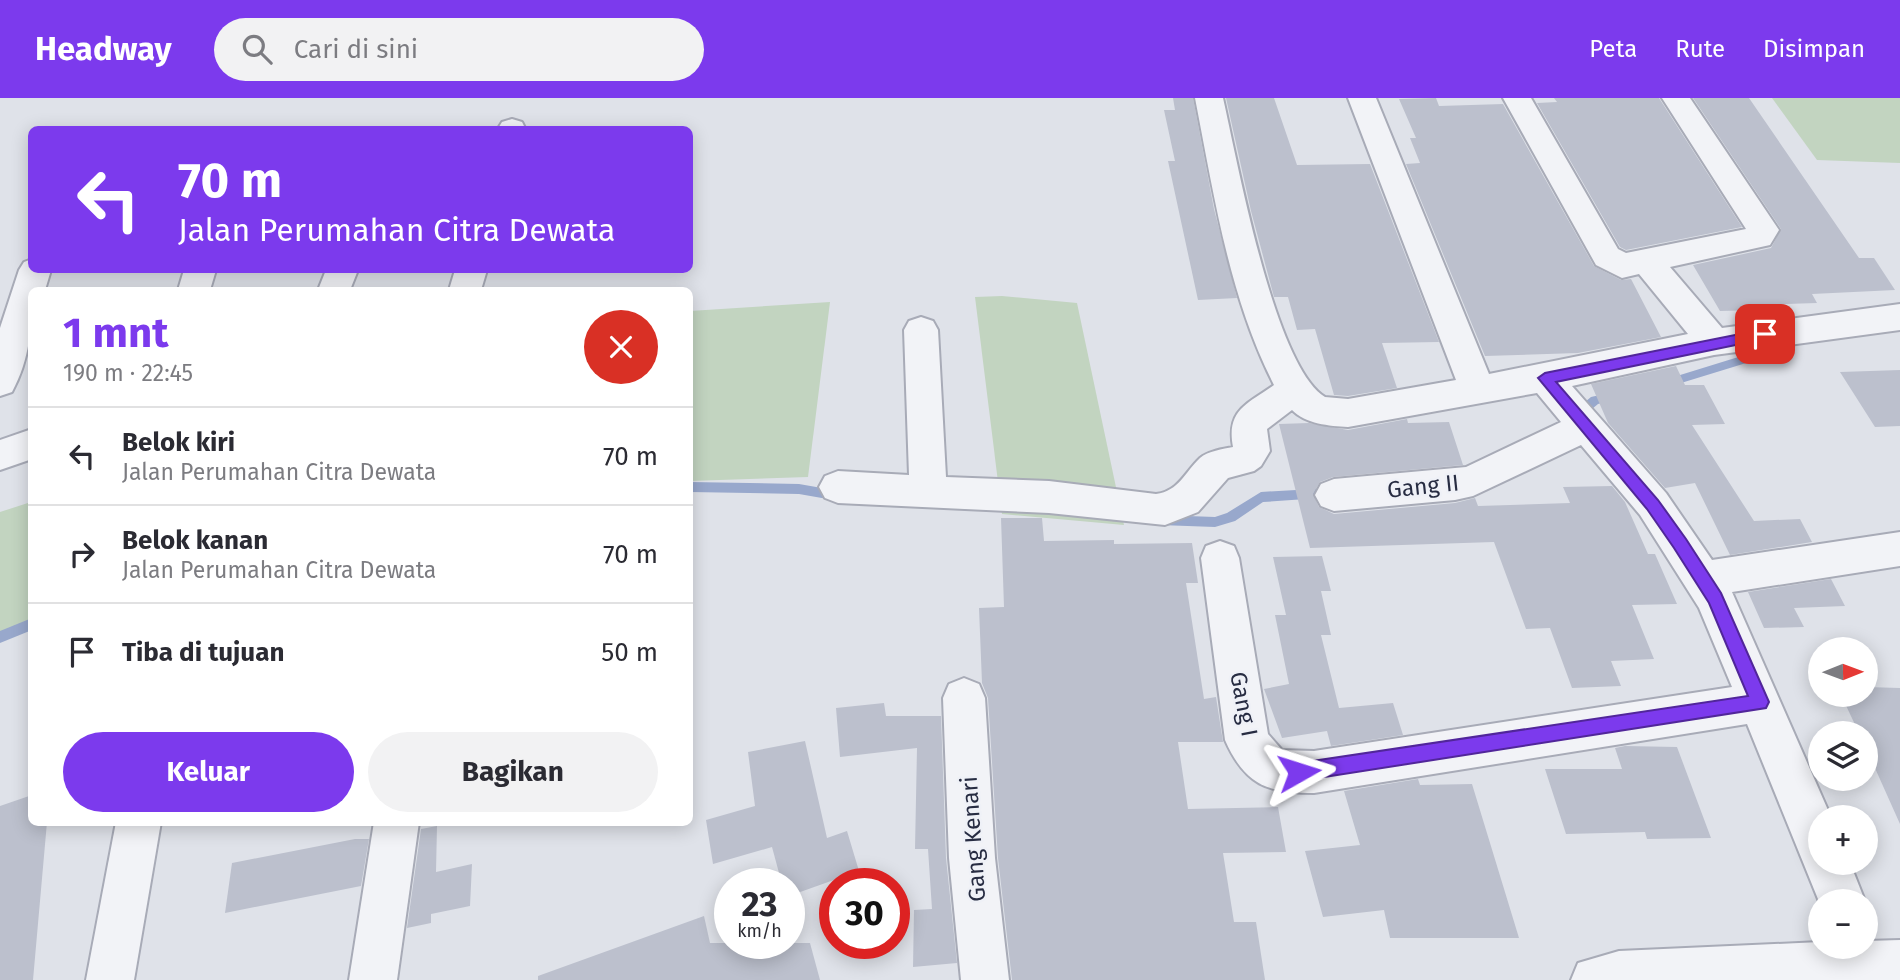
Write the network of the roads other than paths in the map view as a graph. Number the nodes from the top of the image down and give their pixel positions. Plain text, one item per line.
1 (1209, 98) edge
2 (1363, 98) edge
3 (1517, 98) edge
4 (1676, 98) edge
5 (1648, 262) junction
6 (28, 295) edge
7 (1900, 317) edge
8 (921, 330) dead end
9 (1714, 342) junction
10 (1545, 378) junction
11 (0, 382) edge
12 (1477, 389) junction
13 (1294, 390) junction
14 (1584, 427) junction
15 (28, 445) edge
16 (0, 454) edge
17 (838, 487) dead end
18 (928, 492) junction
19 (1334, 495) dead end
20 (1900, 548) edge
21 (1220, 558) dead end
22 (1703, 579) junction
23 (964, 698) dead end
24 (1760, 702) junction
25 (1808, 817) edge
26 (138, 826) edge
27 (396, 826) edge
28 (1863, 959) edge
29 (1611, 978) edge
30 (110, 980) edge
31 (373, 980) edge
32 (985, 980) edge

1 - 13 street
2 - 12 street
3 - 5 street
4 - 5 street
5 - 9 street
6 - 11 street
7 - 9 street
8 - 18 street
9 - 10 street
10 - 12 street
10 - 14 street
12 - 13 street
13 - 18 street
14 - 19 street, Gang II
14 - 22 street
15 - 16 street
17 - 18 street
20 - 22 street
21 - 24 street, Gang I
22 - 24 street
23 - 32 street, Gang Kenari
24 - 25 street
26 - 30 street
27 - 31 street
28 - 29 street

